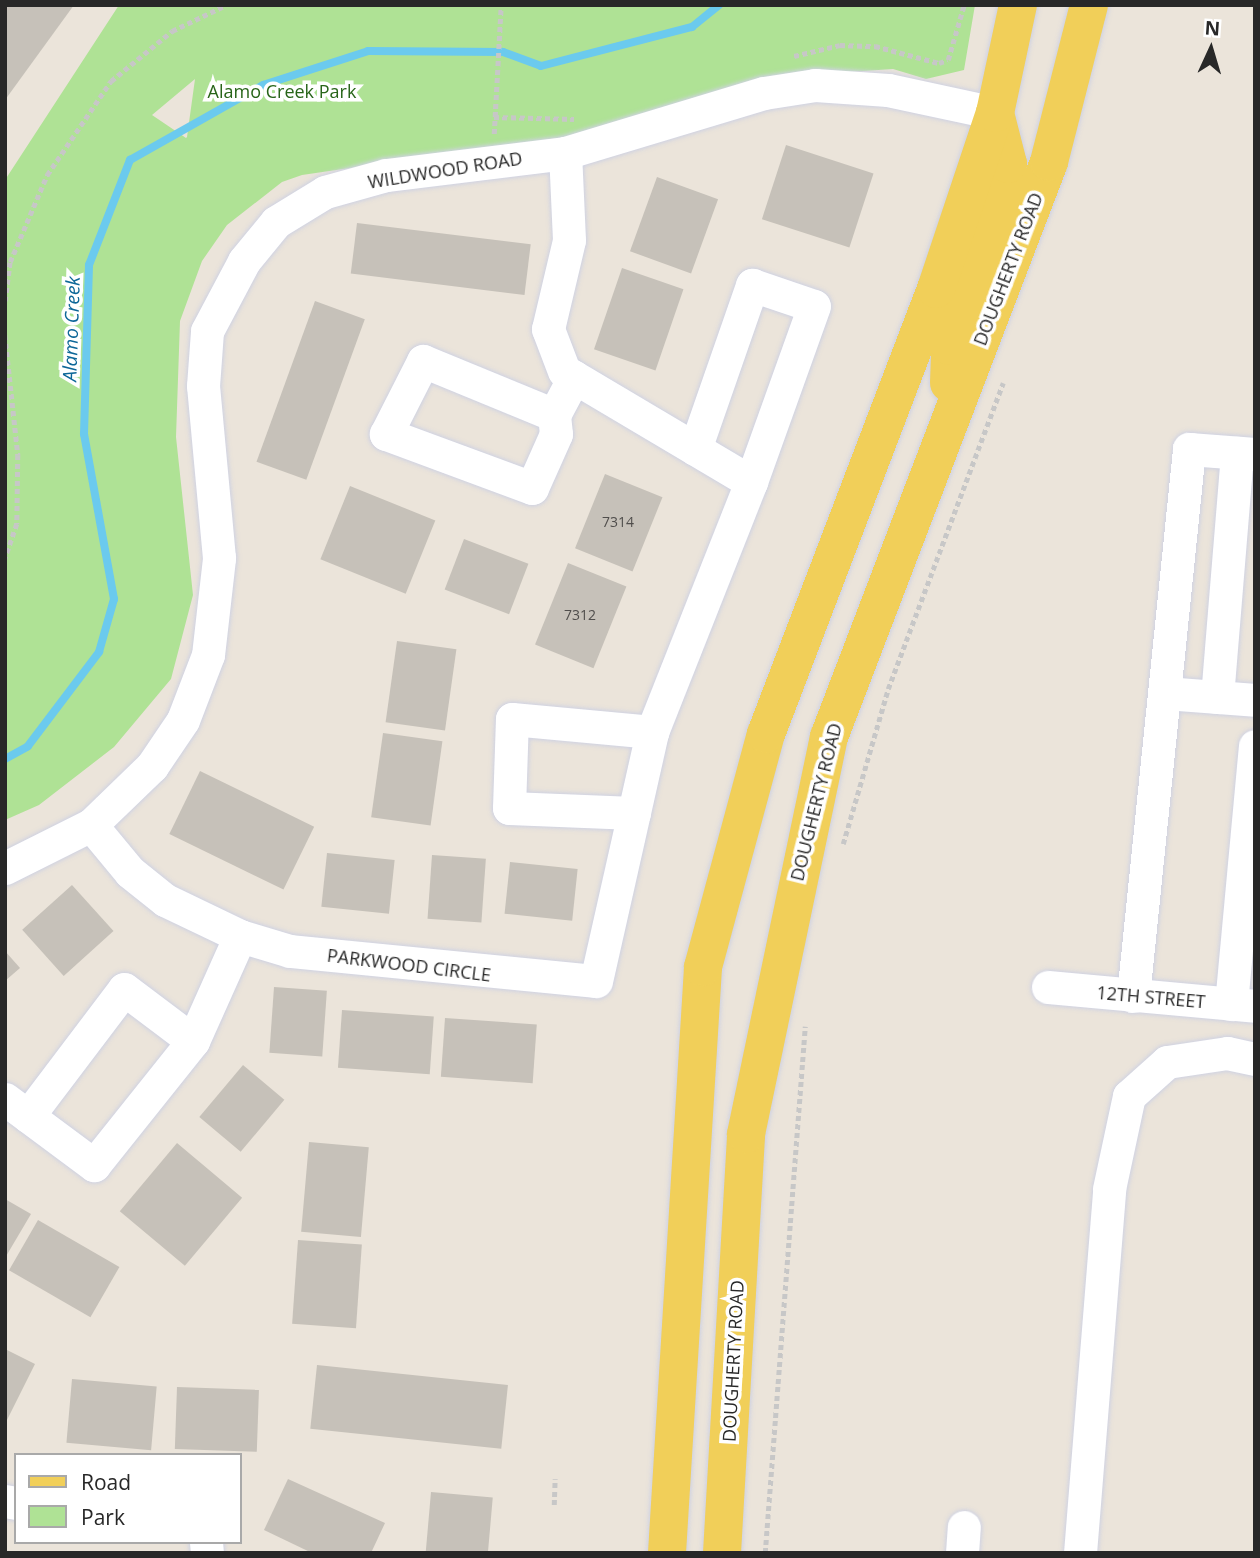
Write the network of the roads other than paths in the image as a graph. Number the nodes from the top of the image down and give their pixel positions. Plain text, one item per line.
1 (1018, 5) edge
2 (1089, 5) edge
3 (995, 113) junction
4 (565, 153) junction
5 (574, 377) junction
6 (554, 415) junction
7 (947, 424) junction
8 (695, 449) junction
9 (1246, 454) edge
10 (751, 482) junction
11 (1165, 693) junction
12 (1217, 697) junction
13 (1255, 700) edge
14 (652, 732) junction
15 (1255, 746) edge
16 (634, 813) junction
17 (91, 825) junction
18 (5, 868) edge
19 (240, 936) junction
20 (1048, 988) dead end
21 (1133, 996) junction
22 (1243, 1005) edge
23 (194, 1041) junction
24 (1255, 1059) edge
25 (17, 1108) edge
26 (667, 1553) edge
27 (722, 1553) edge
28 (1080, 1553) edge

1 - 3 main road
2 - 7 main road, DOUGHERTY ROAD
3 - 4 street, WILDWOOD ROAD
3 - 7 main road
3 - 26 main road
4 - 5 street
4 - 17 street, WILDWOOD ROAD
5 - 6 street
5 - 8 street
6 - 6 street
7 - 27 main road, DOUGHERTY ROAD
8 - 10 street
8 - 10 street, PARKWOOD CIRCLE
9 - 11 street
9 - 12 street
10 - 14 street, PARKWOOD CIRCLE
11 - 12 street
11 - 21 street
12 - 13 street
14 - 16 street, PARKWOOD CIRCLE
14 - 16 street
15 - 22 street
16 - 19 street, PARKWOOD CIRCLE
17 - 18 street, WILDWOOD ROAD
17 - 19 street, PARKWOOD CIRCLE
19 - 23 street
20 - 21 street, 12TH STREET
21 - 22 street, 12TH STREET
23 - 25 street
23 - 25 street
24 - 28 street

